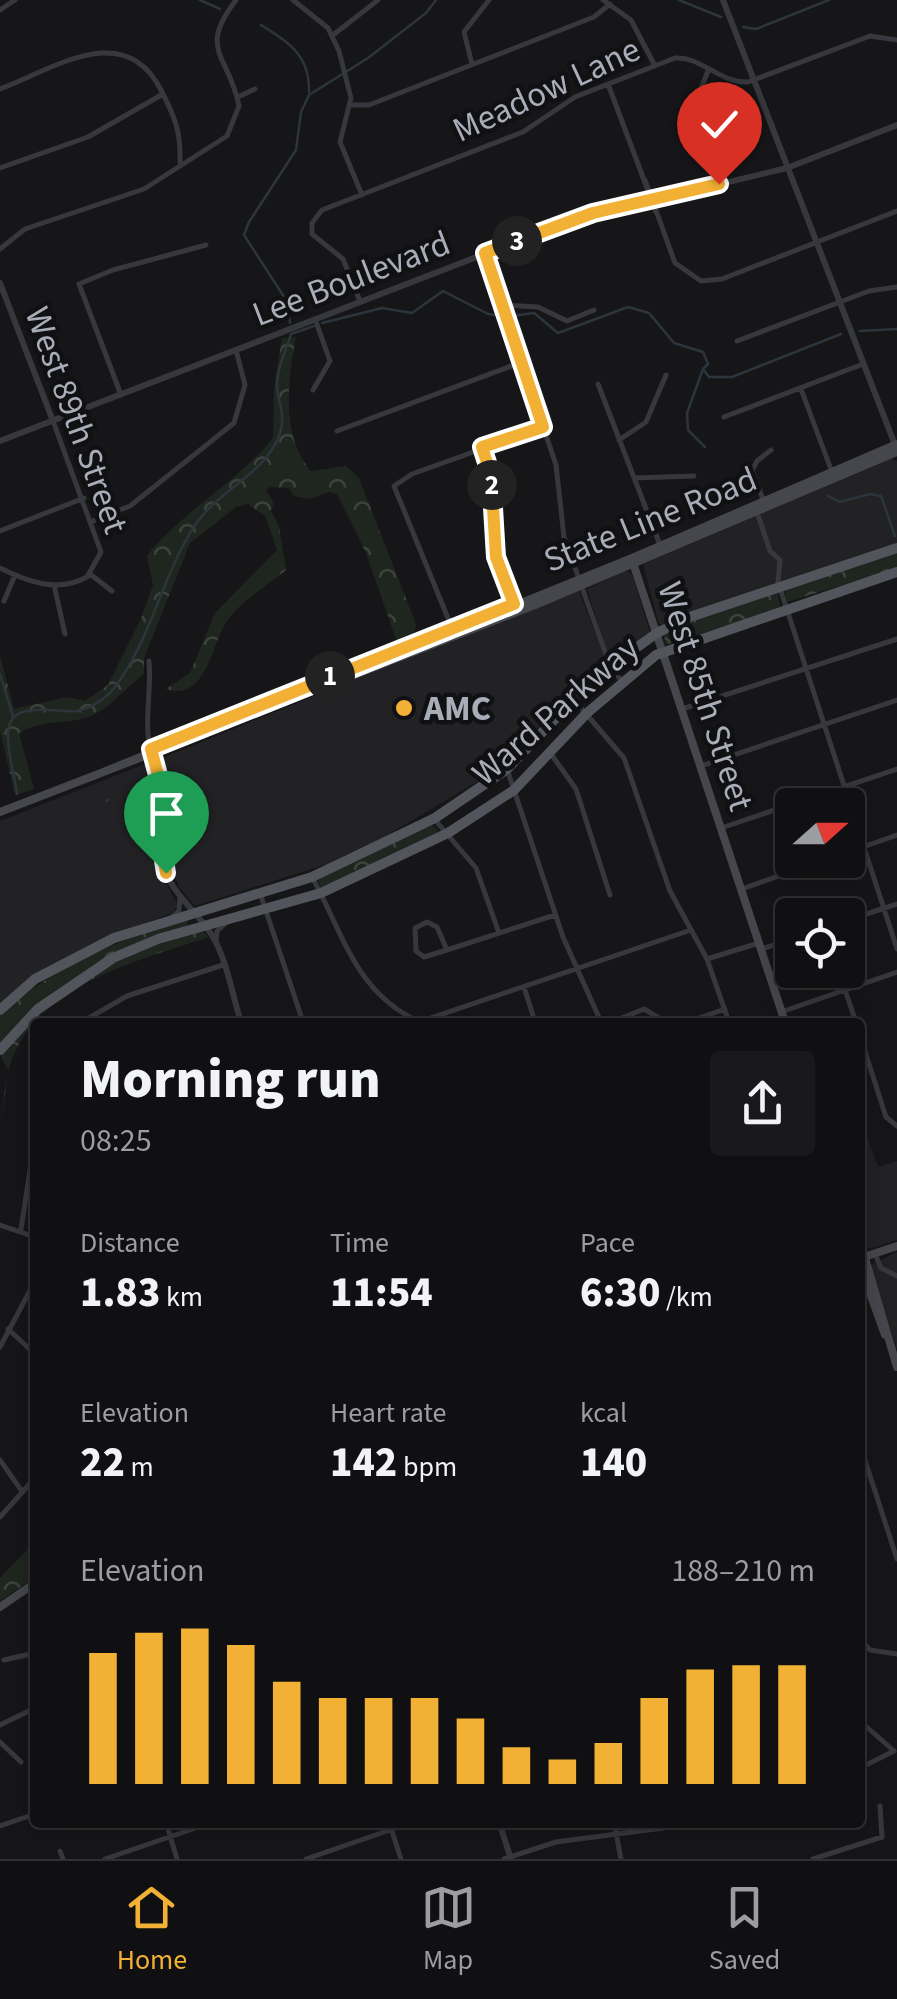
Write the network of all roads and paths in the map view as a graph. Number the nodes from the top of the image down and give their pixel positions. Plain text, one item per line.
1 (15, 0) edge
2 (236, 0) edge
3 (294, 0) edge
4 (378, 0) edge
5 (489, 0) edge
6 (735, 0) edge
7 (606, 2) edge
8 (724, 2) edge
9 (0, 10) edge
10 (332, 36) junction
11 (897, 40) edge
12 (472, 64) junction
13 (655, 66) junction
14 (708, 70) junction
15 (754, 80) junction
16 (608, 84) junction
17 (0, 89) edge
18 (255, 89) dead end
19 (163, 94) junction
20 (238, 96) junction
21 (350, 105) junction
22 (897, 126) edge
23 (180, 162) junction
24 (0, 168) edge
25 (787, 168) junction
26 (717, 184) junction
27 (362, 195) junction
28 (651, 199) junction
29 (897, 211) edge
30 (817, 241) junction
31 (206, 244) dead end
32 (1, 250) edge
33 (485, 253) junction
34 (0, 283) edge
35 (897, 287) edge
36 (360, 301) junction
37 (840, 302) junction
38 (502, 305) junction
39 (594, 310) dead end
40 (315, 319) junction
41 (738, 342) dead end
42 (236, 350) junction
43 (522, 362) junction
44 (863, 364) junction
45 (666, 376) dead end
46 (598, 384) dead end
47 (800, 388) junction
48 (313, 390) dead end
49 (120, 394) junction
50 (724, 417) dead end
51 (53, 421) junction
52 (543, 427) junction
53 (336, 431) dead end
54 (619, 440) junction
55 (0, 441) edge
56 (482, 447) junction
57 (896, 448) edge
58 (771, 450) dead end
59 (694, 476) dead end
60 (834, 476) junction
61 (634, 478) junction
62 (84, 498) junction
63 (759, 507) junction
64 (93, 521) junction
65 (0, 531) edge
66 (897, 548) edge
67 (662, 549) junction
68 (632, 561) junction
69 (0, 568) edge
70 (897, 572) edge
71 (90, 574) junction
72 (15, 575) junction
73 (580, 583) junction
74 (54, 585) junction
75 (780, 588) junction
76 (112, 591) dead end
77 (4, 601) dead end
78 (514, 604) junction
79 (787, 608) junction
80 (454, 632) junction
81 (657, 632) junction
82 (65, 634) dead end
83 (897, 638) edge
84 (663, 651) junction
85 (149, 662) dead end
86 (610, 666) junction
87 (806, 668) junction
88 (621, 680) junction
89 (573, 698) junction
90 (897, 700) edge
91 (682, 709) junction
92 (587, 713) junction
93 (825, 725) junction
94 (152, 752) junction
95 (551, 754) junction
96 (701, 766) junction
97 (897, 768) edge
98 (507, 770) junction
99 (844, 786) junction
100 (514, 790) junction
101 (0, 812) edge
102 (438, 816) junction
103 (721, 828) junction
104 (448, 833) junction
105 (897, 836) edge
106 (865, 846) edge
107 (865, 849) edge
108 (775, 877) edge
109 (312, 878) junction
110 (742, 889) junction
111 (260, 893) junction
112 (321, 893) junction
113 (179, 894) junction
114 (610, 894) dead end
115 (897, 904) edge
116 (215, 906) junction
117 (884, 908) junction
118 (192, 911) junction
119 (266, 911) junction
120 (554, 914) junction
121 (865, 914) edge
122 (168, 918) junction
123 (227, 922) junction
124 (206, 928) junction
125 (688, 931) junction
126 (499, 933) junction
127 (158, 939) junction
128 (775, 943) edge
129 (216, 945) junction
130 (760, 946) junction
131 (897, 949) edge
132 (448, 950) junction
133 (708, 959) junction
134 (223, 965) junction
135 (580, 968) junction
136 (897, 972) edge
137 (524, 988) junction
138 (845, 990) junction
139 (0, 1010) edge
140 (725, 1010) junction
141 (782, 1012) junction
142 (89, 1018) edge
143 (240, 1018) edge
144 (302, 1018) edge
145 (413, 1018) edge
146 (442, 1018) edge
147 (535, 1018) edge
148 (599, 1018) edge
149 (622, 1018) edge
150 (659, 1018) edge
151 (700, 1018) edge
152 (728, 1018) edge
153 (784, 1018) edge
154 (855, 1018) edge
155 (0, 1050) edge
156 (865, 1052) edge
157 (895, 1125) edge
158 (30, 1173) edge
159 (0, 1225) edge
160 (22, 1229) junction
161 (30, 1234) edge
162 (897, 1246) edge
163 (865, 1266) edge
164 (865, 1267) edge
165 (865, 1273) edge
166 (865, 1273) edge
167 (897, 1276) edge
168 (30, 1289) edge
169 (8, 1328) junction
170 (888, 1339) junction
171 (0, 1347) edge
172 (30, 1349) edge
173 (897, 1367) edge
174 (865, 1459) edge
175 (0, 1460) edge
176 (30, 1483) edge
177 (21, 1491) junction
178 (0, 1517) edge
179 (897, 1558) edge
180 (30, 1586) edge
181 (0, 1607) edge
182 (865, 1644) edge
183 (30, 1654) edge
184 (897, 1654) edge
185 (4, 1660) dead end
186 (30, 1710) edge
187 (865, 1724) edge
188 (0, 1725) edge
189 (0, 1742) edge
190 (896, 1751) edge
191 (21, 1762) dead end
192 (865, 1766) edge
193 (880, 1806) dead end
194 (30, 1816) edge
195 (0, 1826) edge
196 (168, 1828) edge
197 (196, 1828) edge
198 (385, 1828) edge
199 (391, 1828) edge
200 (500, 1828) edge
201 (615, 1828) edge
202 (658, 1828) edge
203 (616, 1833) junction
204 (171, 1837) junction
205 (60, 1851) dead end
206 (508, 1858) edge
207 (63, 1859) edge
208 (105, 1859) edge
209 (177, 1859) edge
210 (306, 1859) edge
211 (401, 1859) edge
212 (622, 1859) edge
213 (814, 1859) edge

1 - 9 street
2 - 20 street
3 - 10 street
4 - 10 street
5 - 12 street
6 - 8 street
7 - 12 street
7 - 13 street
8 - 15 street
10 - 21 street
11 - 15 street
12 - 21 street
13 - 14 street, Meadow Lane
13 - 16 street, Meadow Lane
14 - 15 street, Meadow Lane
14 - 26 street
15 - 25 street
16 - 27 street, Meadow Lane
16 - 28 street
17 - 19 street
18 - 20 street
19 - 23 street
19 - 24 street
20 - 23 street
21 - 27 street
22 - 25 street, Lee Boulevard
23 - 32 street
25 - 26 street, Lee Boulevard
25 - 30 street
26 - 28 street, Lee Boulevard
27 - 36 street, Meadow Lane
28 - 30 street
28 - 33 street, Lee Boulevard
29 - 30 street
30 - 37 street
31 - 49 street
33 - 36 street, Lee Boulevard
33 - 38 street
34 - 51 street, West 89th Street
35 - 37 street
36 - 40 street, Lee Boulevard
37 - 41 street
37 - 44 street
38 - 39 street
38 - 43 street
40 - 42 street, Lee Boulevard
40 - 48 street
42 - 49 street, Lee Boulevard
42 - 64 street
43 - 52 street
43 - 53 street
44 - 47 street
44 - 57 street
45 - 54 street
46 - 54 street
47 - 50 street
47 - 60 street
49 - 51 street, Lee Boulevard
51 - 55 street, Lee Boulevard
51 - 62 street, West 89th Street
52 - 56 street
52 - 73 street
54 - 61 street
56 - 78 street
56 - 80 street
57 - 60 main road, State Line Road
58 - 63 street
59 - 61 street
60 - 63 main road, State Line Road
61 - 67 street
62 - 64 street, West 89th Street
62 - 65 street
63 - 67 main road, State Line Road
63 - 75 street
64 - 71 street, West 89th Street
66 - 75 main road, Ward Parkway
67 - 68 main road, State Line Road
68 - 73 main road, State Line Road
68 - 81 main road, West 85th Street
69 - 72 street
70 - 79 main road, Ward Parkway
71 - 74 street
71 - 76 street
72 - 74 street
72 - 77 street
73 - 78 main road, State Line Road
73 - 80 main road, State Line Road
73 - 86 street
74 - 82 street
75 - 79 street
75 - 81 main road, Ward Parkway
78 - 80 main road, State Line Road
79 - 84 main road, Ward Parkway
79 - 87 street
80 - 94 main road, State Line Road
81 - 84 main road, West 85th Street
81 - 86 main road, Ward Parkway
83 - 87 street
84 - 88 main road, Ward Parkway
84 - 91 main road, West 85th Street
85 - 94 street
86 - 88 street
86 - 89 main road, Ward Parkway
87 - 91 street
87 - 93 street
88 - 92 main road, Ward Parkway
89 - 92 street
89 - 98 main road, Ward Parkway
90 - 93 street
91 - 96 main road, West 85th Street
92 - 95 main road, Ward Parkway
92 - 125 street
93 - 96 street
93 - 99 street
94 - 101 main road, State Line Road
94 - 113 street
95 - 100 main road, Ward Parkway
95 - 114 street
96 - 103 main road, West 85th Street
97 - 99 street
98 - 100 street
98 - 102 main road, Ward Parkway
99 - 103 street
100 - 104 main road, Ward Parkway
100 - 120 street
102 - 104 street
102 - 109 main road, Ward Parkway
103 - 110 main road, West 85th Street
104 - 112 main road, Ward Parkway
104 - 126 street
105 - 106 street
107 - 117 street
108 - 110 street
109 - 111 main road, Ward Parkway
109 - 112 street
110 - 130 main road, West 85th Street
111 - 116 main road, Ward Parkway
111 - 119 street
112 - 119 main road, Ward Parkway
112 - 145 street
113 - 118 street
113 - 122 street
115 - 117 street
116 - 118 main road, Ward Parkway
116 - 124 main road
117 - 121 street
117 - 131 street
118 - 122 main road, Ward Parkway
118 - 124 street
118 - 127 main road
119 - 123 main road, Ward Parkway
119 - 144 street
120 - 126 street
120 - 135 street
122 - 139 main road, Ward Parkway
123 - 124 main road, Ward Parkway
123 - 129 street
124 - 127 main road, Ward Parkway
124 - 129 street
125 - 133 street
125 - 135 street
126 - 132 street
127 - 155 main road, Ward Parkway
128 - 130 street
129 - 134 street
130 - 133 street
130 - 141 main road, West 85th Street
132 - 132 street
133 - 140 street
134 - 142 street
134 - 143 street
135 - 137 street
135 - 148 street
136 - 138 street
137 - 146 street
137 - 147 street
138 - 141 street
138 - 154 street
140 - 151 street
140 - 152 street
141 - 153 main road, West 85th Street
149 - 150 street
156 - 157 street
158 - 160 street
159 - 160 street
160 - 161 street
162 - 163 main road
164 - 167 street
165 - 170 main road
166 - 170 main road
168 - 169 street
169 - 171 street
169 - 172 street
170 - 173 main road
174 - 179 street
175 - 177 street
176 - 177 street
177 - 178 street
180 - 181 main road
182 - 184 street
183 - 185 street
186 - 188 street
187 - 190 street
189 - 191 street
190 - 192 street
193 - 213 street
194 - 195 street
196 - 204 street
197 - 204 street
198 - 210 street
199 - 211 street
200 - 206 street
201 - 203 street
202 - 203 street
203 - 206 street
203 - 212 street
204 - 208 street
204 - 209 street
205 - 207 street

